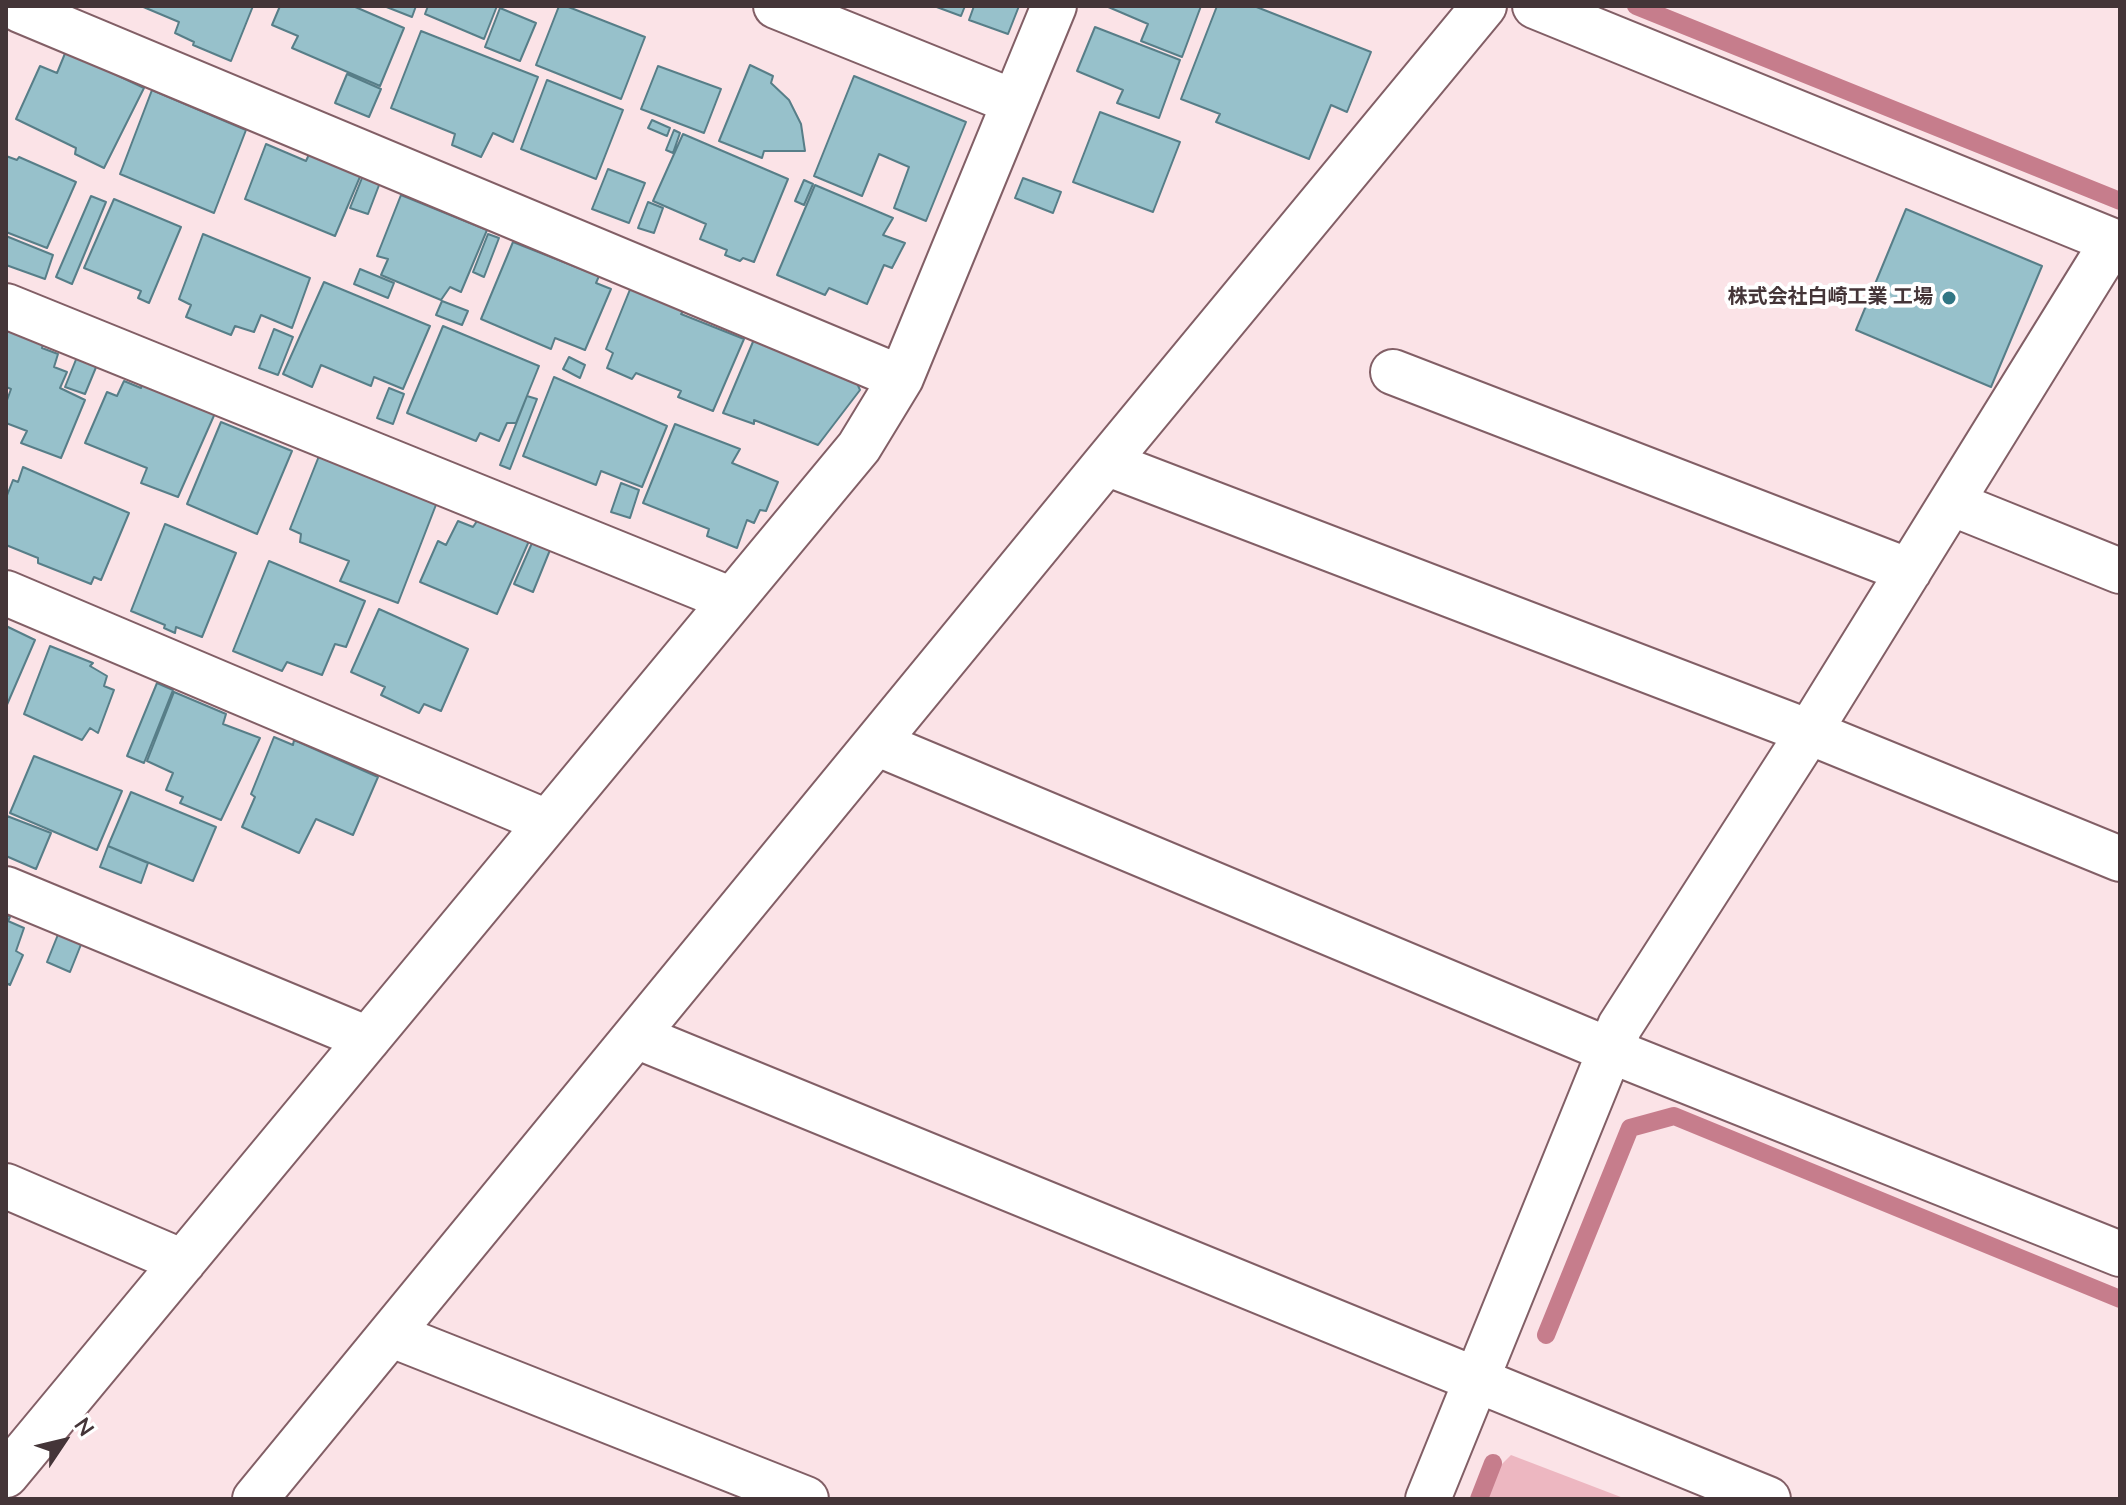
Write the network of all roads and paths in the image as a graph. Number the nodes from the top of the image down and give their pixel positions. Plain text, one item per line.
1 (776, 6) edge
2 (1054, 6) edge
3 (1484, 6) edge
4 (1535, 6) edge
5 (16, 15) edge
6 (1014, 102) junction
7 (2117, 243) edge
8 (6, 306) edge
9 (1393, 372) dead end
10 (901, 378) junction
11 (1106, 463) junction
12 (1951, 503) junction
13 (1909, 571) junction
14 (2120, 571) edge
15 (6, 593) edge
16 (732, 600) junction
17 (1809, 732) junction
18 (876, 743) junction
19 (547, 822) junction
20 (2120, 859) edge
21 (6, 889) edge
22 (636, 1036) junction
23 (368, 1039) junction
24 (1609, 1050) junction
25 (6, 1186) edge
26 (2120, 1254) edge
27 (183, 1262) junction
28 (392, 1335) junction
29 (1477, 1379) junction
30 (6, 1475) edge
31 (255, 1499) edge
32 (806, 1499) edge
33 (1428, 1499) edge
34 (1768, 1499) edge

1 - 6 street
2 - 6 street
3 - 11 street
4 - 7 street
5 - 10 street
6 - 10 street
7 - 12 street
8 - 16 street
9 - 13 street
10 - 16 street
11 - 17 street
11 - 18 street
12 - 13 street
12 - 14 street
13 - 17 street
15 - 19 street
16 - 19 street
17 - 20 street
17 - 24 street
18 - 22 street
18 - 24 street
19 - 23 street
21 - 23 street
22 - 28 street
22 - 29 street
23 - 27 street
24 - 26 street
24 - 29 street
25 - 27 street
27 - 30 street
28 - 31 street
28 - 32 street
29 - 33 street
29 - 34 street

